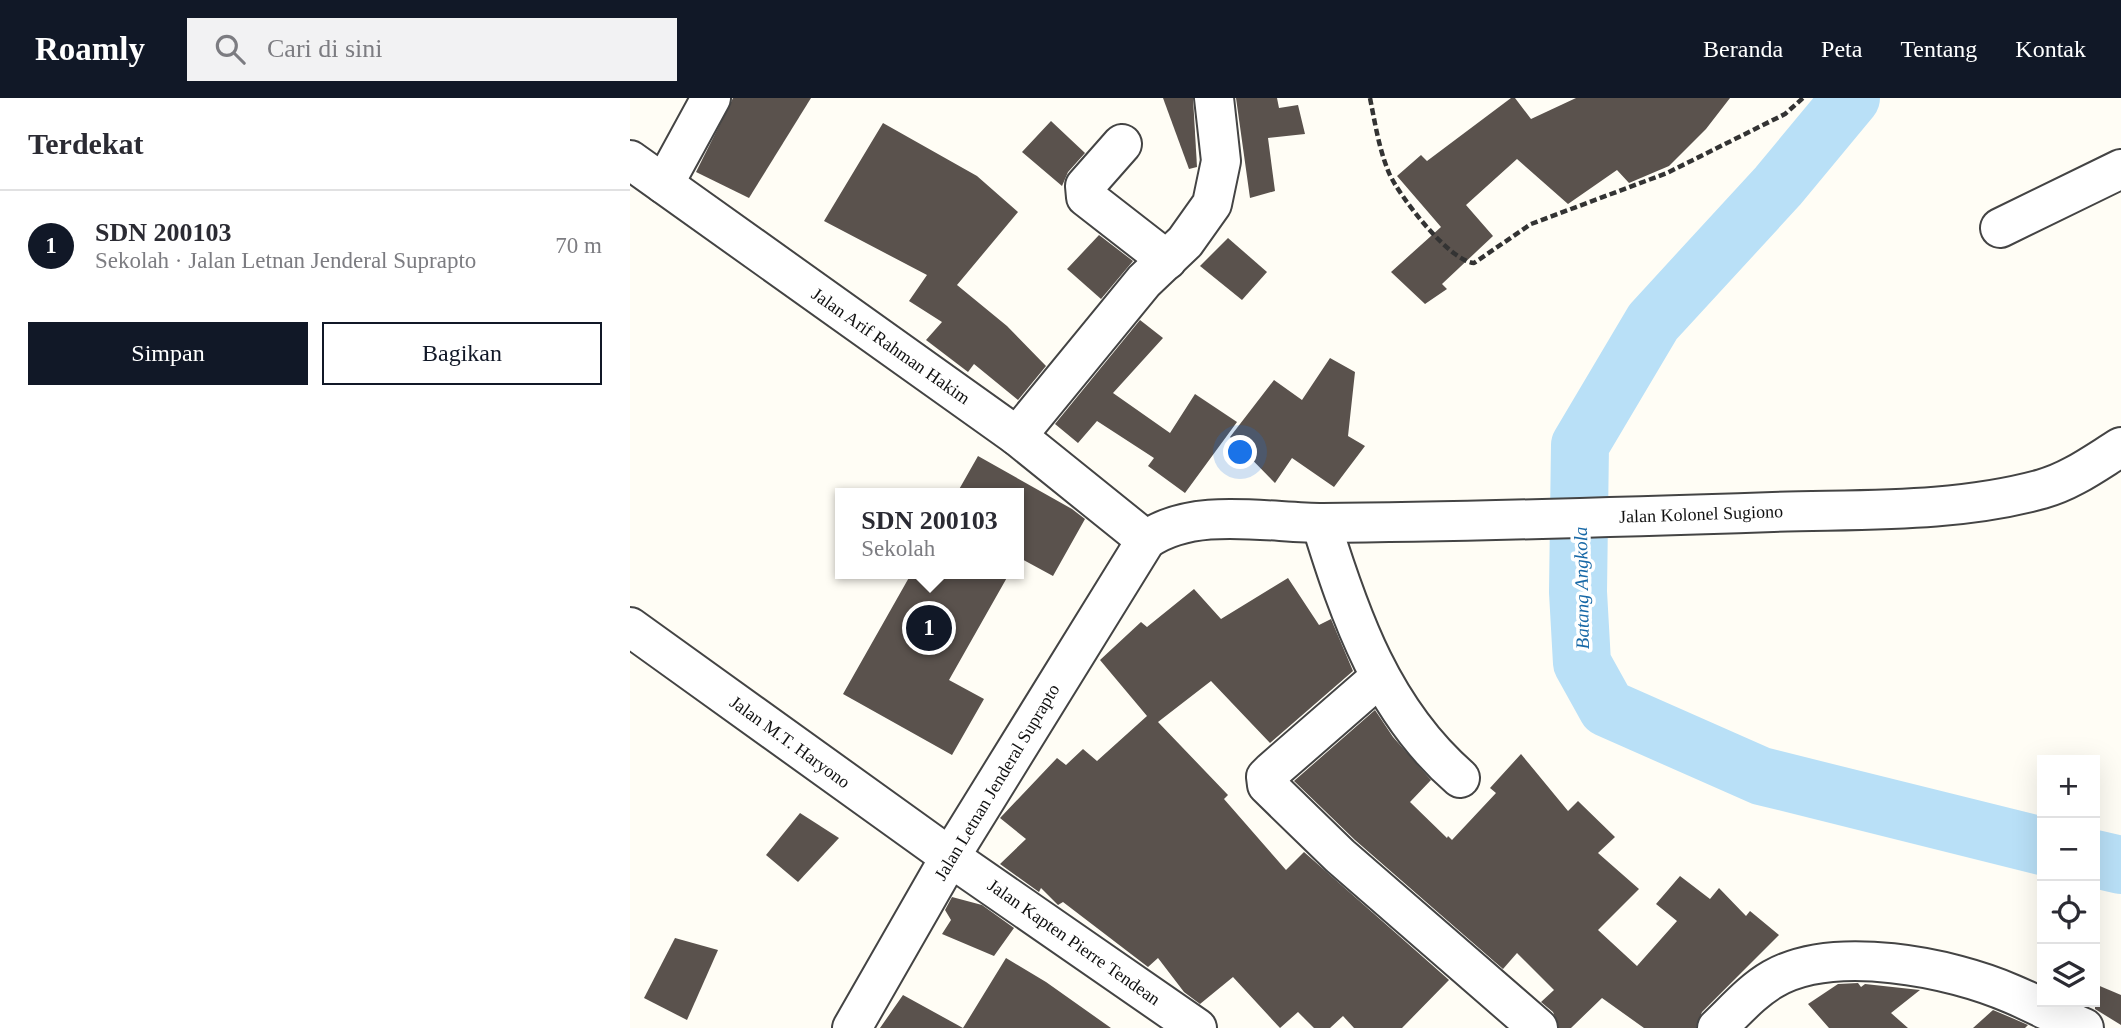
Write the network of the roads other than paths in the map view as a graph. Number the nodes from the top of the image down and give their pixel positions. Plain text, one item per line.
1 (711, 98) edge
2 (1214, 98) edge
3 (1122, 144) dead end
4 (630, 160) edge
5 (2121, 169) edge
6 (664, 184) junction
7 (2000, 228) dead end
8 (1167, 260) junction
9 (1017, 436) junction
10 (2121, 447) edge
11 (1321, 523) junction
12 (1146, 540) junction
13 (630, 627) edge
14 (1380, 677) junction
15 (1460, 778) dead end
16 (950, 857) junction
17 (2057, 1023) edge
18 (852, 1028) edge
19 (1197, 1028) edge
20 (1538, 1028) edge
21 (1717, 1028) edge

1 - 6 street
2 - 8 street
3 - 8 street
4 - 6 street, Jalan Arif Rahman Hakim
5 - 7 street
6 - 9 street, Jalan Arif Rahman Hakim
8 - 9 street
9 - 12 street, Jalan Arif Rahman Hakim
10 - 11 street, Jalan Kolonel Sugiono
11 - 12 street, Jalan Kolonel Sugiono
11 - 14 street
12 - 16 street, Jalan Letnan Jenderal Suprapto
13 - 16 street, Jalan M.T. Haryono
14 - 15 street
14 - 20 street
16 - 18 street, Jalan Letnan Jenderal Suprapto
16 - 19 street, Jalan Kapten Pierre Tendean
17 - 21 street

